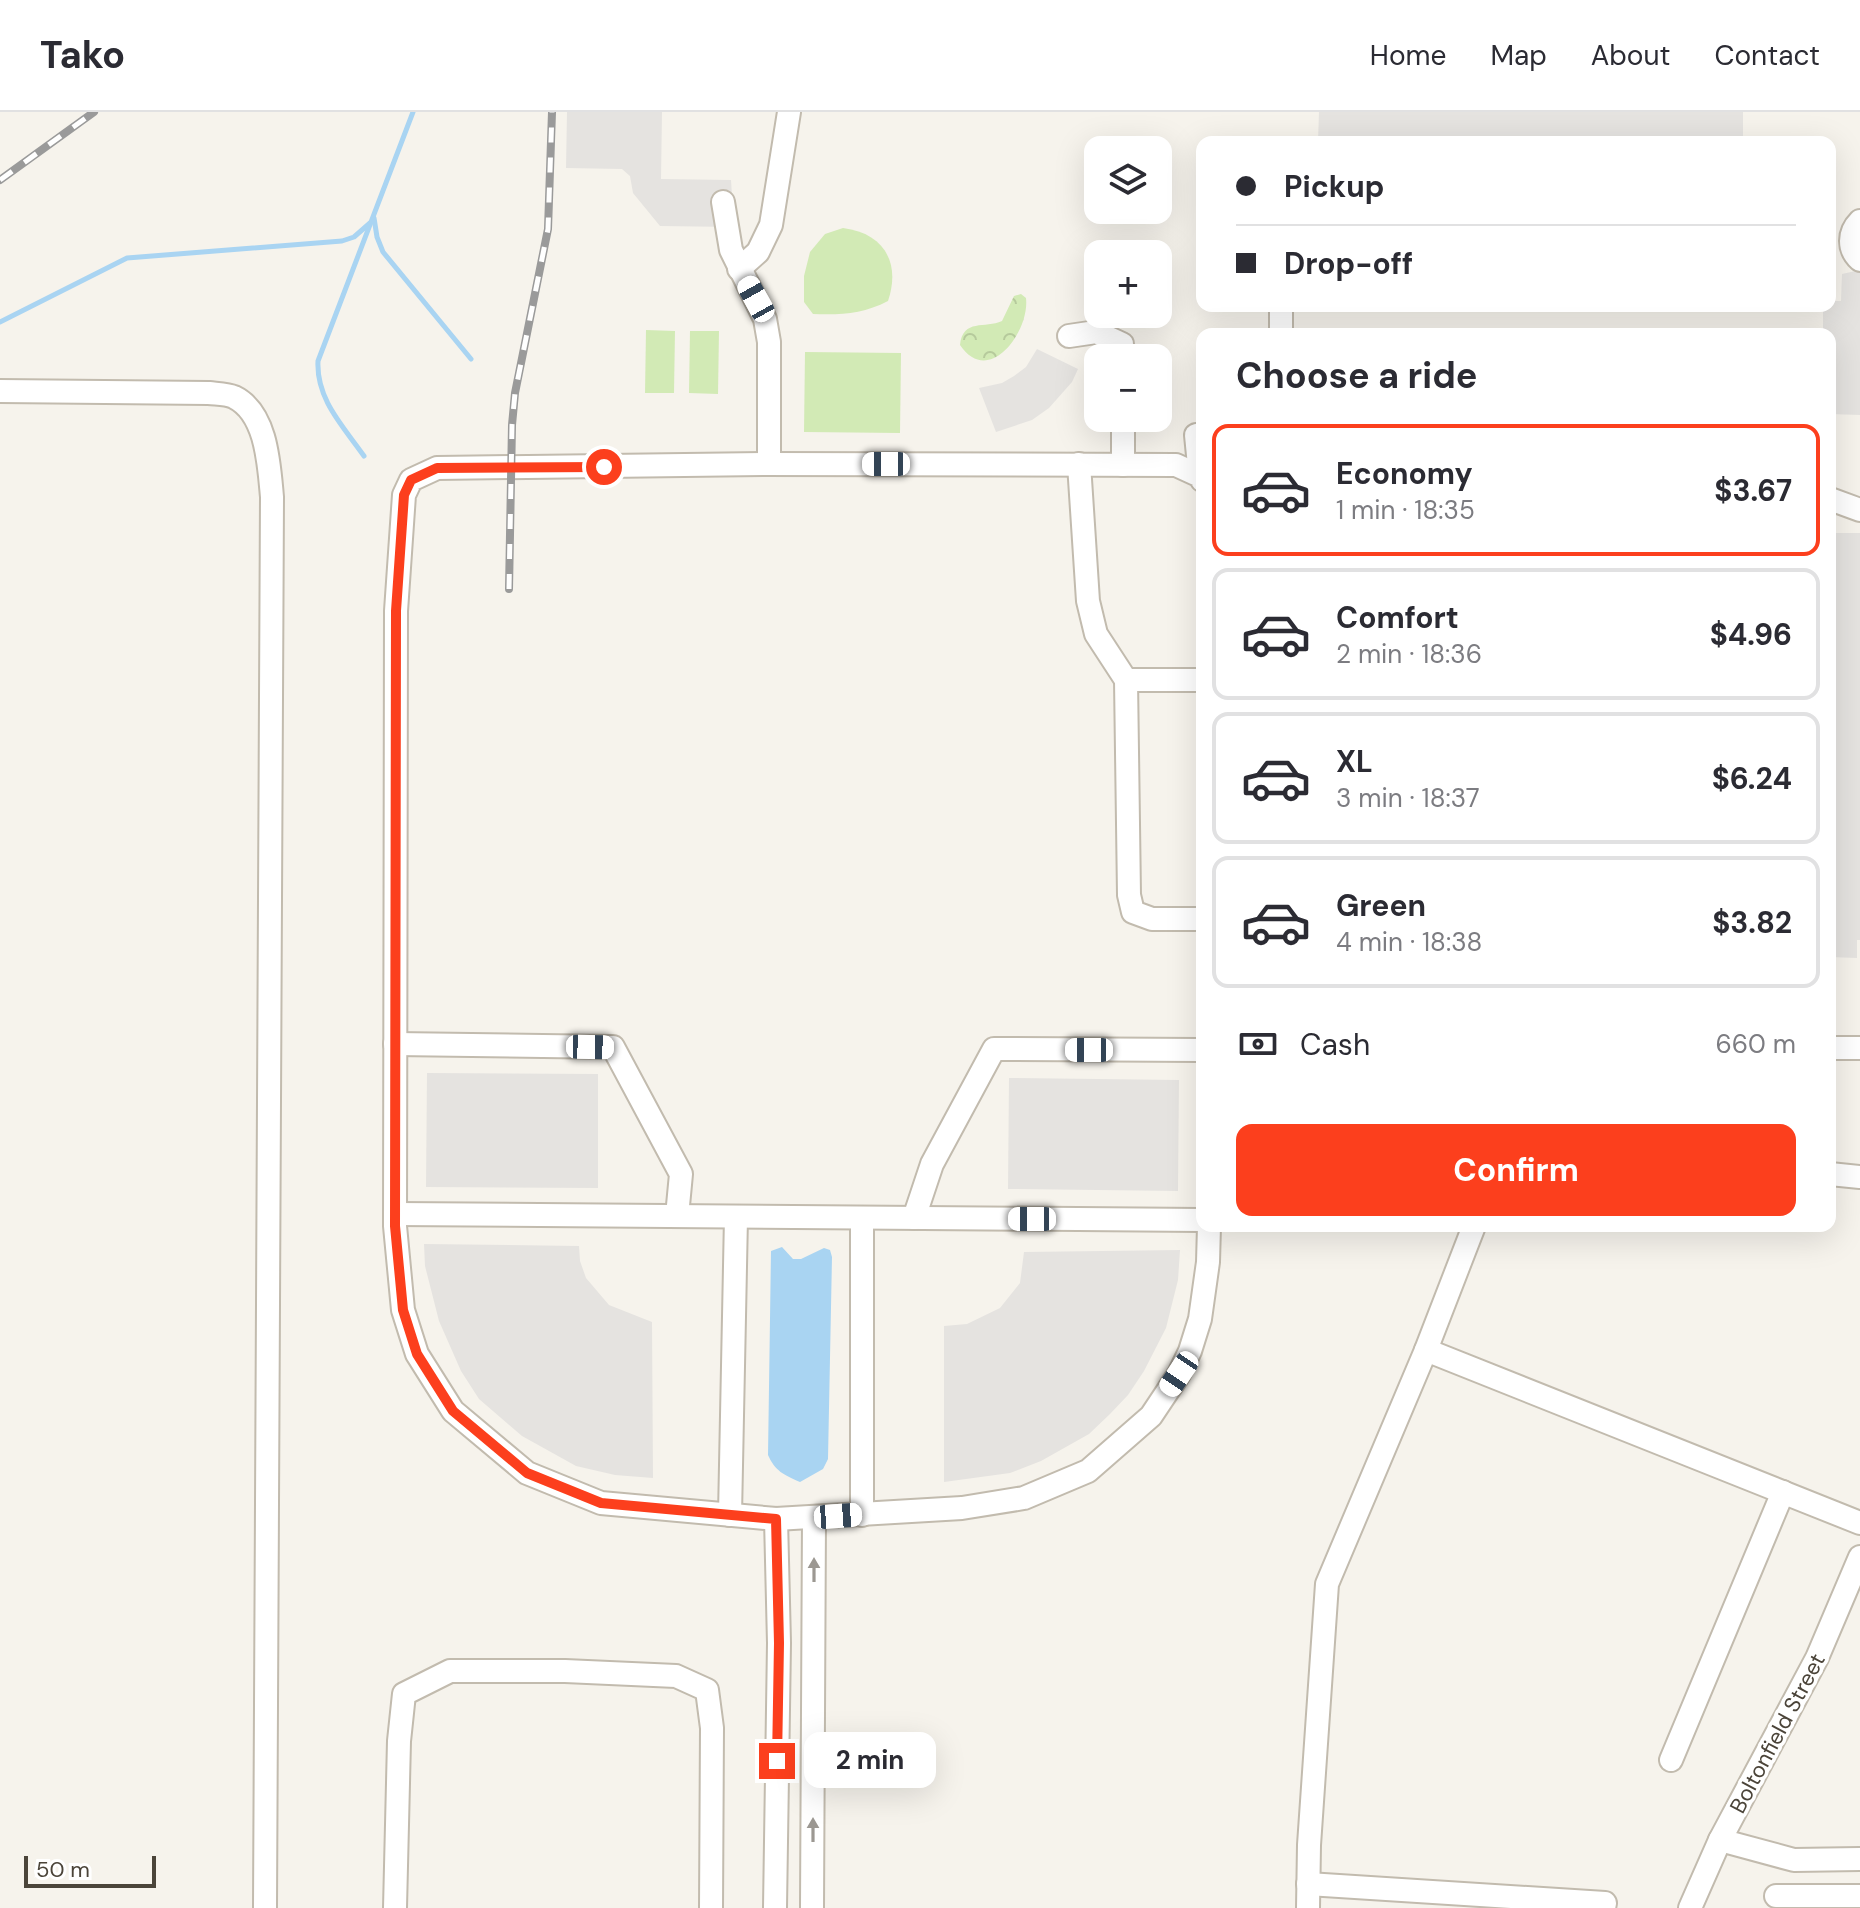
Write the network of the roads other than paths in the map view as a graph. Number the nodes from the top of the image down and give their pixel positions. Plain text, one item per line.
1 (789, 112) edge
2 (723, 202) dead end
3 (1860, 221) edge
4 (1860, 260) edge
5 (739, 269) junction
6 (1069, 336) dead end
7 (1122, 344) edge
8 (0, 391) edge
9 (1123, 432) edge
10 (769, 464) junction
11 (1079, 464) junction
12 (1123, 465) junction
13 (1196, 475) edge
14 (1836, 501) edge
15 (1860, 510) edge
16 (1126, 680) junction
17 (1196, 680) edge
18 (1196, 919) edge
19 (395, 1044) junction
20 (1836, 1048) edge
21 (1860, 1048) edge
22 (1196, 1050) edge
23 (1836, 1175) edge
24 (1860, 1177) edge
25 (395, 1214) junction
26 (677, 1216) junction
27 (736, 1217) junction
28 (862, 1218) junction
29 (914, 1218) junction
30 (1196, 1220) edge
31 (1209, 1232) edge
32 (1472, 1232) edge
33 (1426, 1350) junction
34 (1783, 1492) junction
35 (730, 1515) junction
36 (862, 1515) junction
37 (814, 1518) junction
38 (776, 1519) junction
39 (1860, 1523) edge
40 (1860, 1557) edge
41 (1854, 1587) edge
42 (1671, 1760) dead end
43 (1720, 1840) junction
44 (1860, 1859) edge
45 (1794, 1860) junction
46 (1308, 1884) junction
47 (1860, 1896) edge
48 (1774, 1902) edge
49 (265, 1908) edge
50 (395, 1908) edge
51 (711, 1908) edge
52 (775, 1908) edge
53 (812, 1908) edge
54 (1308, 1908) edge
55 (1604, 1908) edge
56 (1690, 1908) edge

1 - 5 street
2 - 5 street
3 - 4 street
5 - 10 street
6 - 7 street
8 - 49 street
9 - 12 street
10 - 11 street
10 - 19 street
11 - 12 street
11 - 16 street
12 - 13 street
14 - 15 street
16 - 17 street
16 - 18 street
19 - 25 street
19 - 26 street
20 - 21 street
22 - 29 street
23 - 24 street
25 - 26 street
25 - 35 street
26 - 27 street
27 - 28 street
27 - 35 street
28 - 29 street
28 - 36 street
29 - 30 street
31 - 36 street
32 - 33 street
33 - 34 street
33 - 46 street
34 - 39 street
34 - 42 street
35 - 38 street
36 - 37 street
37 - 38 street
53 -> 37 street
38 - 52 street
40 - 41 street, Boltonfield Street
41 - 43 street, Boltonfield Street
43 - 45 street
43 - 56 street, Boltonfield Street
44 - 45 street
45 - 48 street
46 - 54 street
46 - 55 street
47 - 48 street
50 - 51 street

